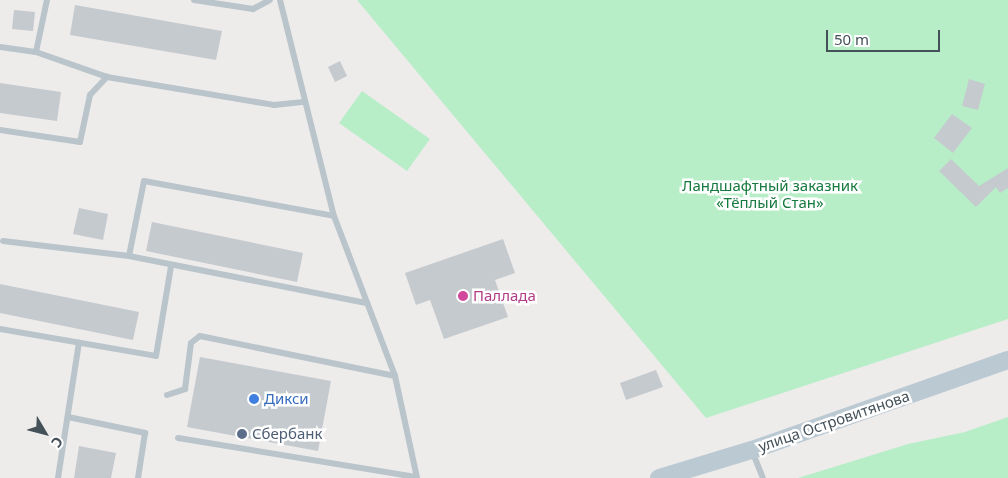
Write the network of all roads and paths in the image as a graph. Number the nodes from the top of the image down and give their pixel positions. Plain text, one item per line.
1 (47, 0) edge
2 (194, 0) edge
3 (270, 0) edge
4 (280, 0) edge
5 (0, 47) edge
6 (36, 52) junction
7 (107, 77) junction
8 (304, 102) junction
9 (0, 130) edge
10 (334, 216) junction
11 (3, 241) dead end
12 (129, 256) junction
13 (171, 266) junction
14 (367, 303) junction
15 (0, 329) edge
16 (79, 344) junction
17 (1008, 360) edge
18 (395, 376) junction
19 (167, 395) dead end
20 (68, 417) junction
21 (178, 438) dead end
22 (752, 450) junction
23 (417, 477) edge
24 (58, 478) edge
25 (138, 478) edge
26 (659, 478) edge
27 (764, 478) edge

1 - 6 lane
2 - 3 lane
4 - 8 lane
5 - 6 lane
6 - 7 lane
7 - 8 lane
7 - 9 lane
8 - 10 lane
10 - 12 lane
10 - 14 lane
11 - 12 lane
12 - 13 lane
13 - 14 lane
13 - 16 lane
14 - 18 lane
15 - 16 lane
16 - 20 lane
17 - 22 main road, улица Островитянова
18 - 19 lane
18 - 23 lane
20 - 24 lane
20 - 25 lane
21 - 23 lane
22 - 26 main road, улица Островитянова
22 - 27 lane

